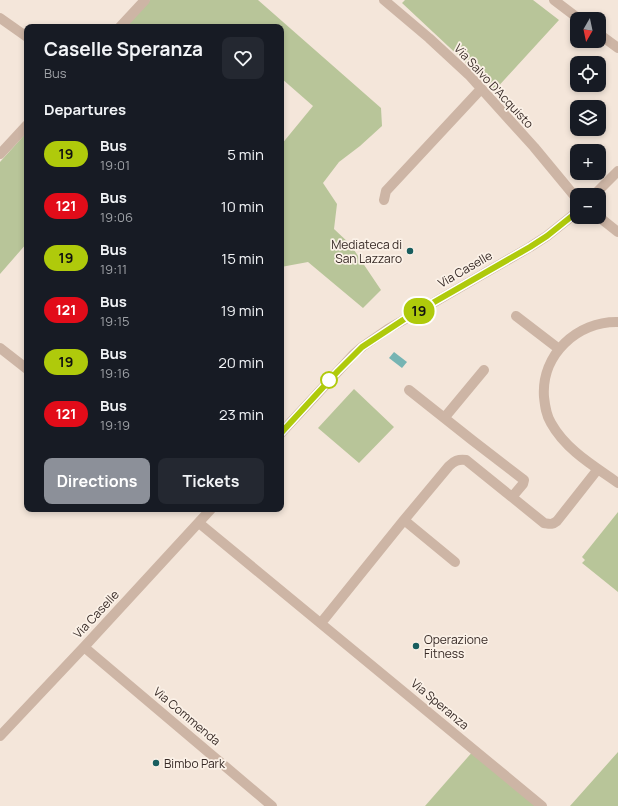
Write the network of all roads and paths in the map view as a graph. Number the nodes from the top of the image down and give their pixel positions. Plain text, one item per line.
1 (145, 0) edge
2 (554, 0) edge
3 (386, 1) edge
4 (570, 12) edge
5 (0, 18) edge
6 (123, 24) edge
7 (24, 35) edge
8 (606, 39) edge
9 (618, 48) edge
10 (481, 89) junction
11 (24, 128) edge
12 (0, 154) edge
13 (618, 171) edge
14 (601, 188) edge
15 (570, 191) edge
16 (384, 200) dead end
17 (570, 218) edge
18 (606, 223) edge
19 (618, 232) edge
20 (516, 316) dead end
21 (618, 322) edge
22 (0, 348) edge
23 (559, 349) junction
24 (24, 367) edge
25 (484, 370) dead end
26 (409, 390) dead end
27 (445, 417) junction
28 (284, 430) edge
29 (598, 470) junction
30 (618, 483) edge
31 (512, 497) junction
32 (206, 512) edge
33 (404, 520) junction
34 (199, 522) junction
35 (455, 562) dead end
36 (321, 623) junction
37 (84, 647) junction
38 (0, 736) edge
39 (272, 806) edge
40 (542, 806) edge

1 - 6 street
2 - 4 street
3 - 10 street, Via Salvo D'Acquisto
5 - 7 street
8 - 9 street
10 - 15 street, Via Salvo D'Acquisto
10 - 16 street
11 - 12 street
13 - 14 street
17 - 28 street, Via Caselle
18 - 19 street
20 - 23 street
21 - 23 street
22 - 24 street
23 - 29 street
25 - 27 street
26 - 27 street
27 - 31 street
29 - 30 street
29 - 31 street
31 - 33 street
32 - 34 street, Via Caselle
33 - 35 street
33 - 36 street
34 - 36 street, Via Speranza
34 - 37 street, Via Caselle
36 - 40 street, Via Speranza
37 - 38 street, Via Caselle
37 - 39 street, Via Commenda

